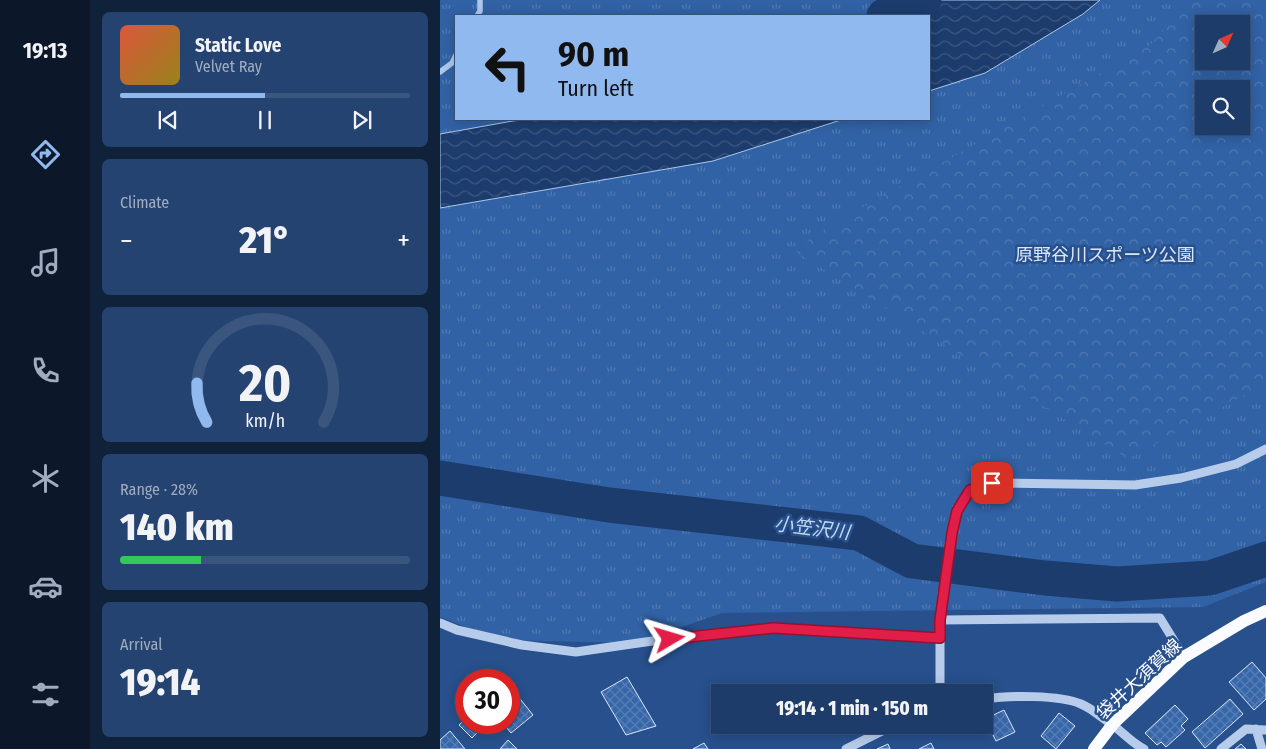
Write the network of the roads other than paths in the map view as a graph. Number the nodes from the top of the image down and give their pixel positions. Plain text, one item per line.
1 (1266, 450) edge
2 (1266, 611) edge
3 (940, 620) junction
4 (440, 623) edge
5 (940, 638) junction
6 (1184, 657) junction
7 (940, 684) edge
8 (993, 697) edge
9 (1113, 724) junction
10 (1261, 729) edge
11 (876, 734) edge
12 (846, 749) edge
13 (1094, 749) edge
14 (1144, 749) edge
15 (1221, 749) edge
16 (1262, 749) edge

1 - 3 street
2 - 6 main road, 袋井大須賀線
3 - 5 street
3 - 6 street
4 - 5 street
5 - 7 street
6 - 9 main road, 袋井大須賀線
8 - 9 street
9 - 13 main road, 袋井大須賀線
9 - 14 street
10 - 15 street
10 - 16 street
11 - 12 street

